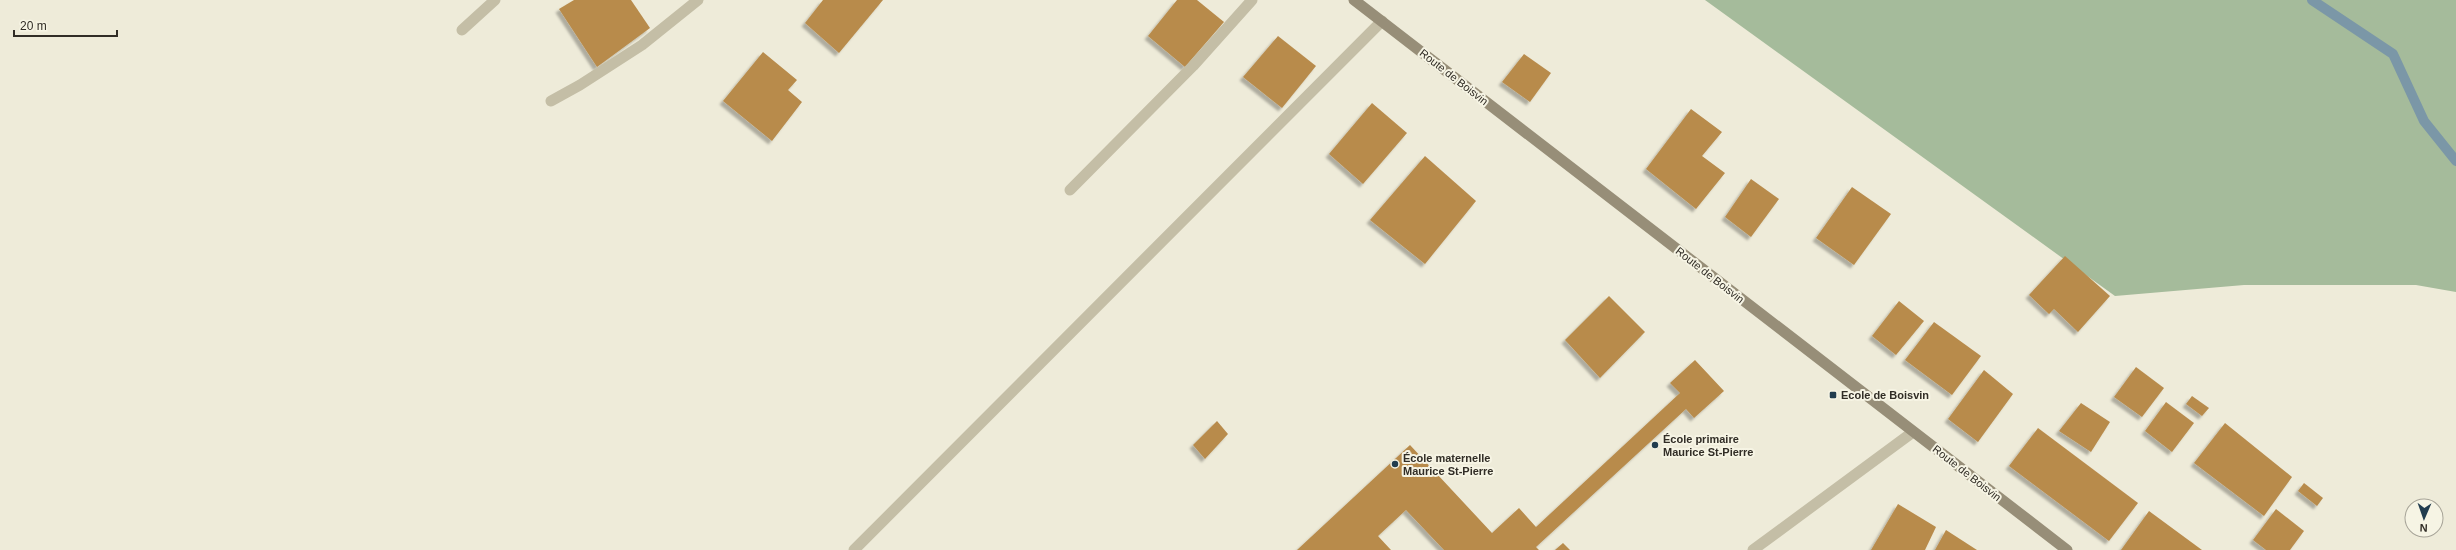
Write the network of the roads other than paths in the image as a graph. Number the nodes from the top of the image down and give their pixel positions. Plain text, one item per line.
1 (495, 0) edge
2 (698, 0) edge
3 (1252, 0) edge
4 (1354, 0) edge
5 (1382, 21) junction
6 (462, 30) dead end
7 (551, 101) dead end
8 (1070, 190) dead end
9 (1913, 432) junction
10 (854, 550) edge
11 (1753, 550) edge
12 (2067, 550) edge

1 - 6 street
2 - 7 street
3 - 8 street
4 - 5 main road, Route de Boisvin
5 - 9 main road, Route de Boisvin
5 - 10 street
9 - 11 street
9 - 12 main road, Route de Boisvin

